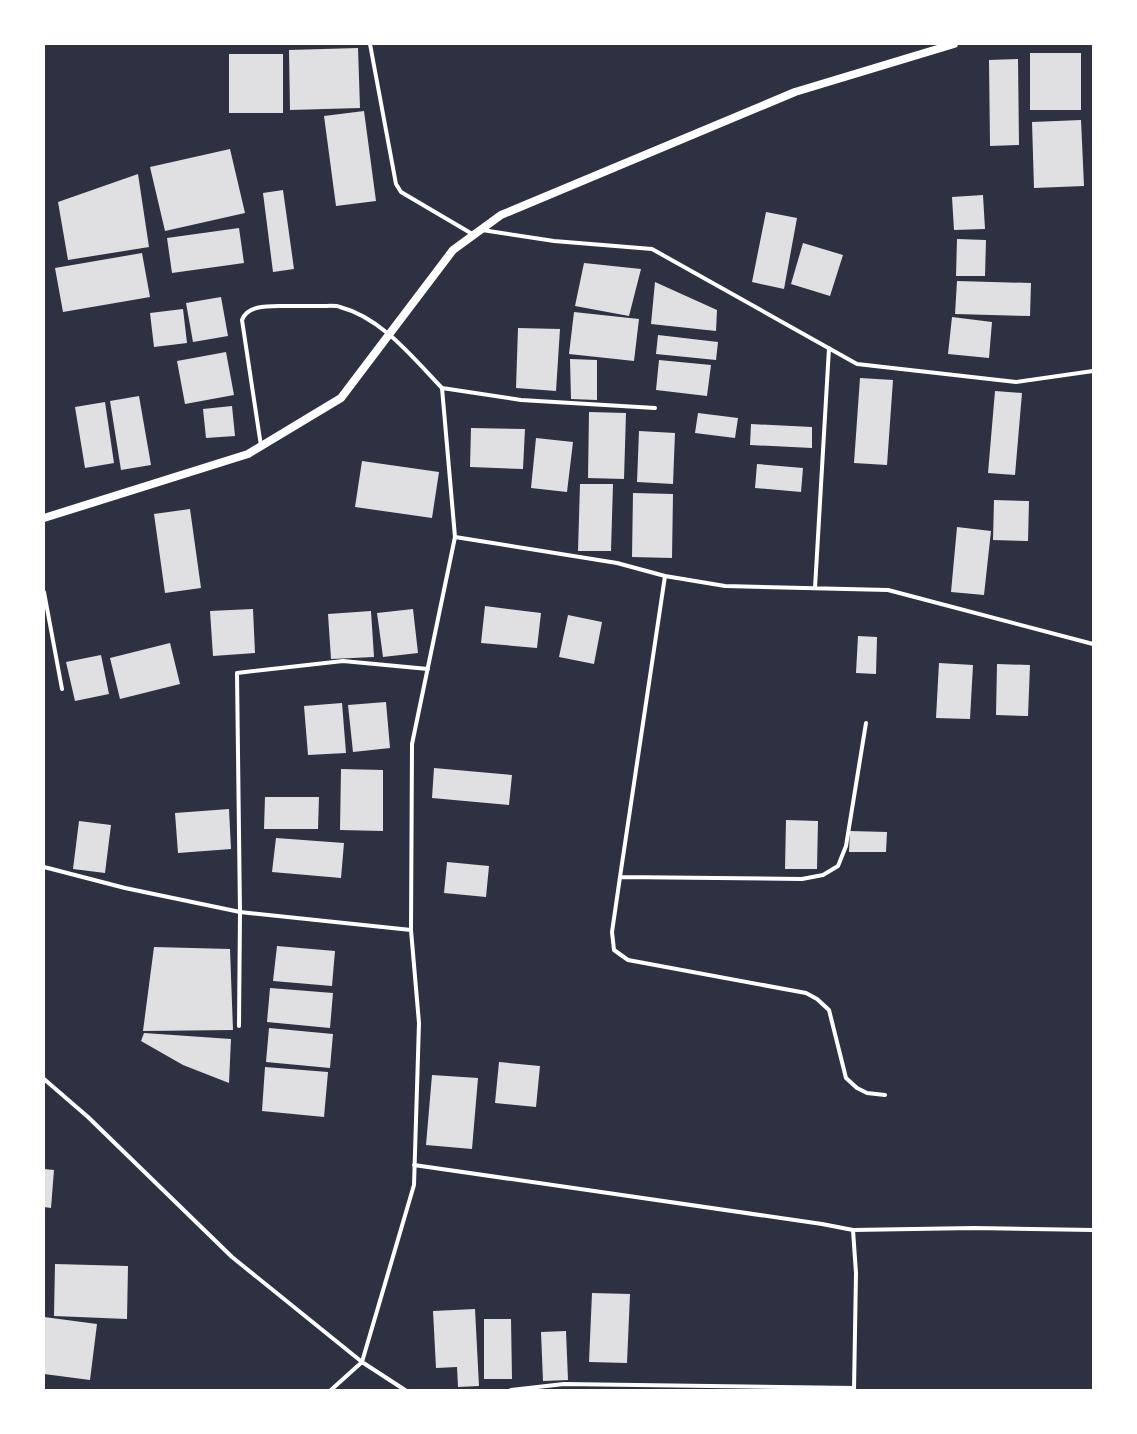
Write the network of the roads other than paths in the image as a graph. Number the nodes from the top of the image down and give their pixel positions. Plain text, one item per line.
1 (370, 44) edge
2 (954, 44) edge
3 (478, 233) junction
4 (389, 334) junction
5 (829, 348) junction
6 (1093, 371) edge
7 (442, 388) junction
8 (655, 408) dead end
9 (261, 447) junction
10 (44, 518) edge
11 (455, 537) junction
12 (665, 576) junction
13 (815, 588) junction
14 (44, 592) edge
15 (1093, 644) edge
16 (428, 670) junction
17 (62, 689) dead end
18 (866, 723) dead end
19 (44, 868) edge
20 (620, 877) junction
21 (240, 912) junction
22 (411, 930) junction
23 (239, 1026) dead end
24 (44, 1079) edge
25 (885, 1095) dead end
26 (414, 1165) junction
27 (853, 1230) junction
28 (1093, 1230) edge
29 (362, 1362) junction
30 (854, 1389) edge
31 (331, 1390) edge
32 (405, 1390) edge
33 (512, 1390) edge

1 - 3 street
2 - 3 main road
3 - 4 main road
3 - 5 street
4 - 7 street
4 - 9 main road
4 - 9 street
5 - 6 street
5 - 13 street
7 - 8 street
7 - 11 street
9 - 10 main road
11 - 12 street
11 - 16 street
12 - 13 street
12 - 20 street
13 - 15 street
14 - 17 street
16 - 21 street
16 - 22 street
18 - 20 street
19 - 21 street
20 - 25 street
21 - 22 street
21 - 23 street
22 - 26 street
24 - 29 street
26 - 27 street
26 - 29 street
27 - 28 street
27 - 30 street
29 - 31 street
29 - 32 street
30 - 33 street

